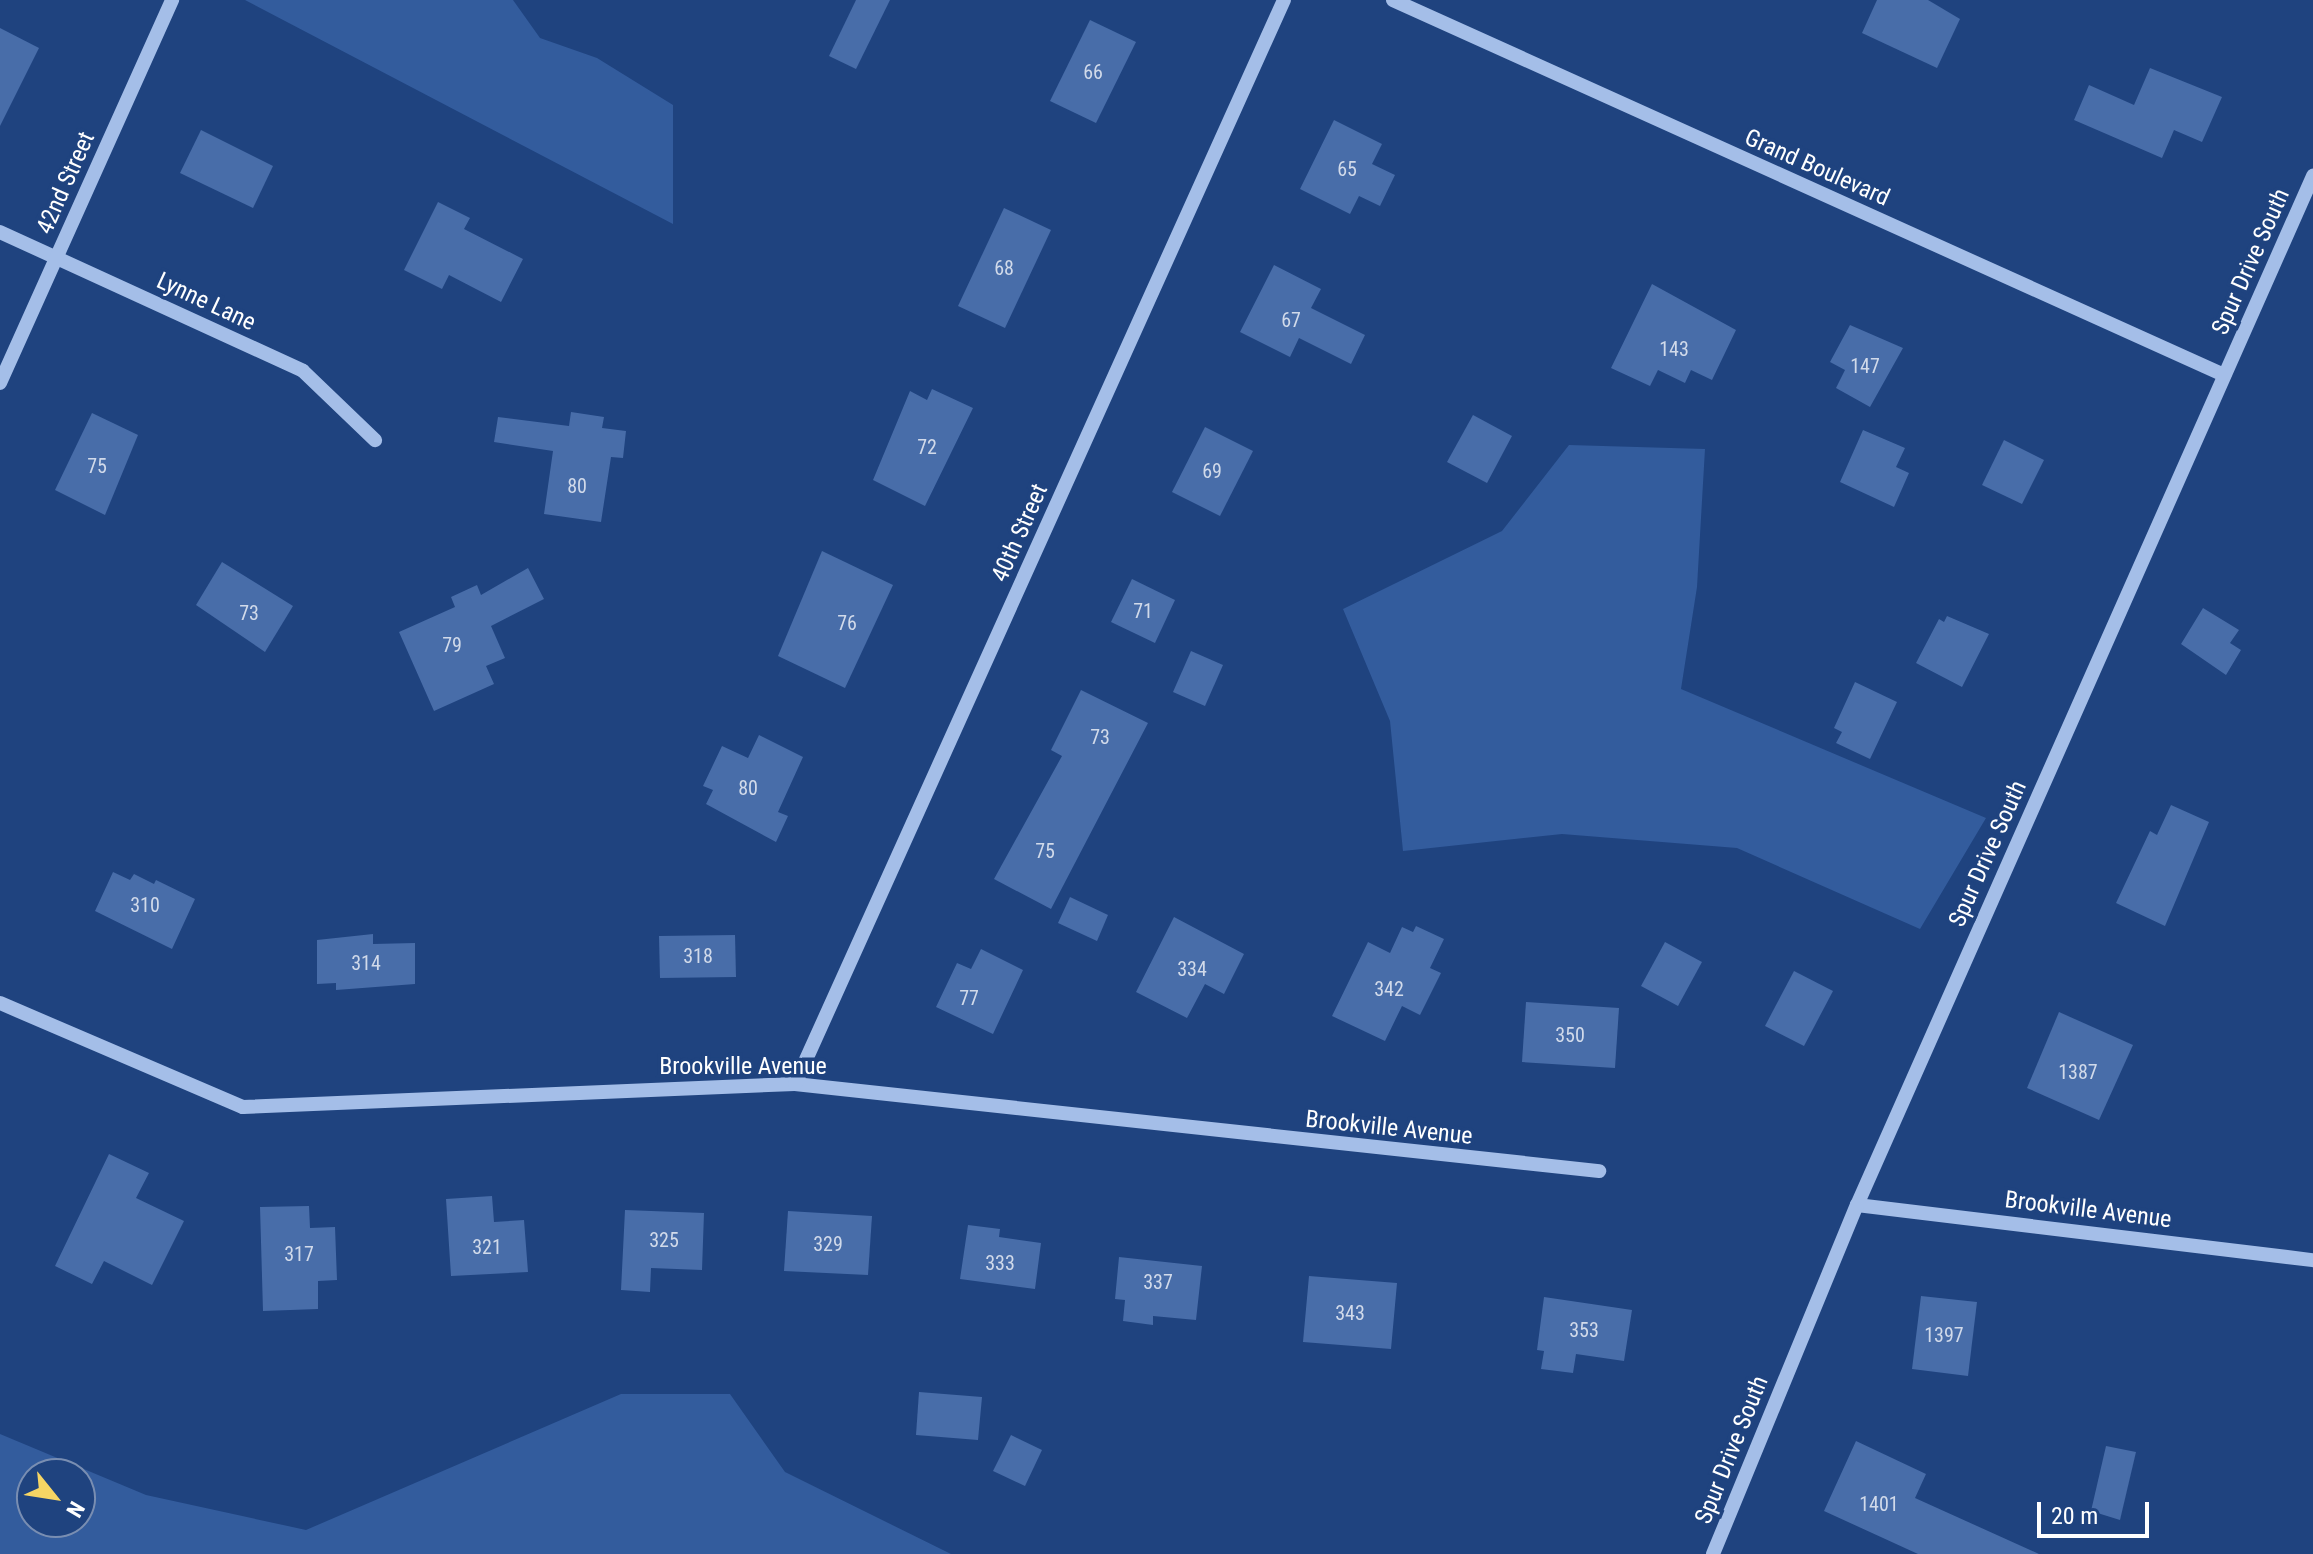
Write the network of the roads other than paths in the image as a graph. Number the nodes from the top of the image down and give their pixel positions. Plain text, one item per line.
1 (172, 0) edge
2 (1284, 0) edge
3 (1393, 0) edge
4 (2313, 176) edge
5 (0, 232) edge
6 (57, 257) junction
7 (2224, 375) junction
8 (0, 383) edge
9 (375, 440) dead end
10 (0, 1003) edge
11 (795, 1084) junction
12 (1599, 1171) dead end
13 (1857, 1205) junction
14 (2313, 1260) edge
15 (1713, 1554) edge

1 - 6 street, 42nd Street
2 - 11 street, 40th Street
3 - 7 street, Grand Boulevard
4 - 7 street, Spur Drive South
5 - 6 street, Lynne Lane
6 - 8 street, 42nd Street
6 - 9 street, Lynne Lane
7 - 13 street, Spur Drive South
10 - 11 street, Brookville Avenue
11 - 12 street, Brookville Avenue
13 - 14 street, Brookville Avenue
13 - 15 street, Spur Drive South

